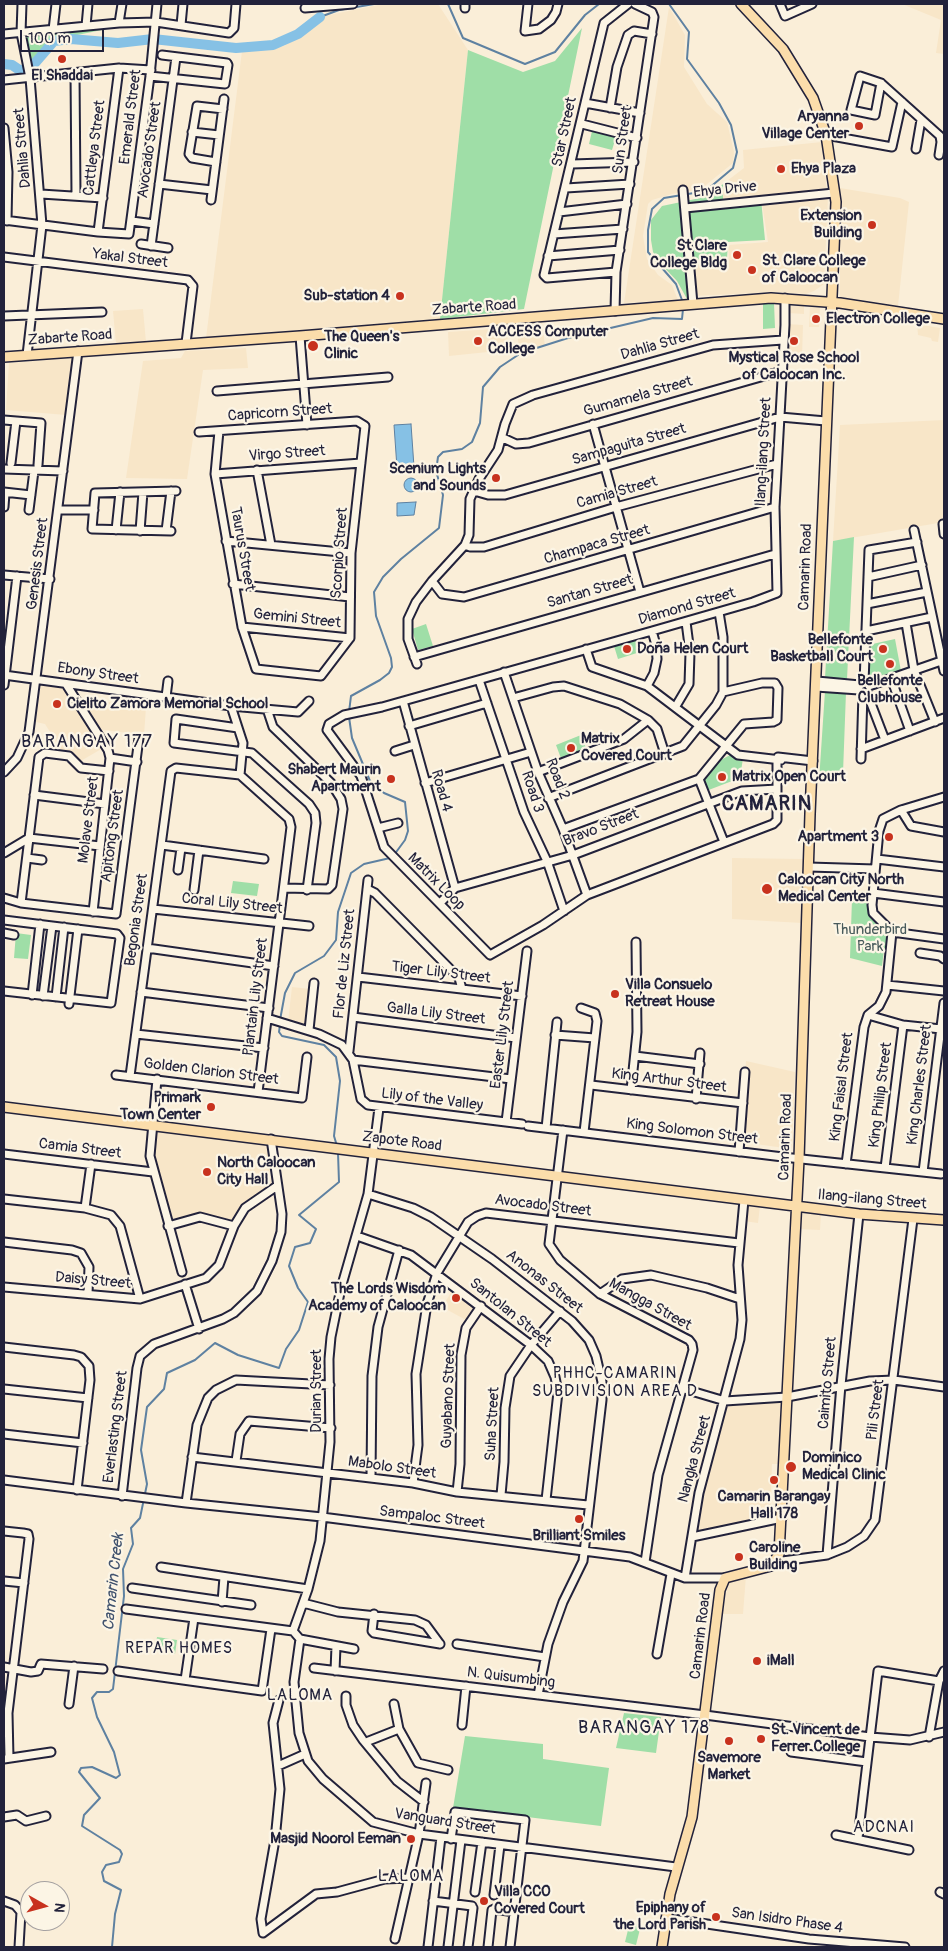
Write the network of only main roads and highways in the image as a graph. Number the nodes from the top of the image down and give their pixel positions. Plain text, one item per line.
1 (743, 4) edge
2 (831, 302) junction
3 (944, 318) edge
4 (4, 357) edge
5 (4, 1107) edge
6 (797, 1206) junction
7 (944, 1220) edge
8 (662, 1947) edge

1 - 2 main road, Camarin Road
2 - 3 main road, Zabarte Road
2 - 4 main road, Zabarte Road
2 - 6 main road, Camarin Road
5 - 6 main road, Zapote Road
6 - 7 main road, Ilang-ilang Street
6 - 8 main road, Camarin Road

